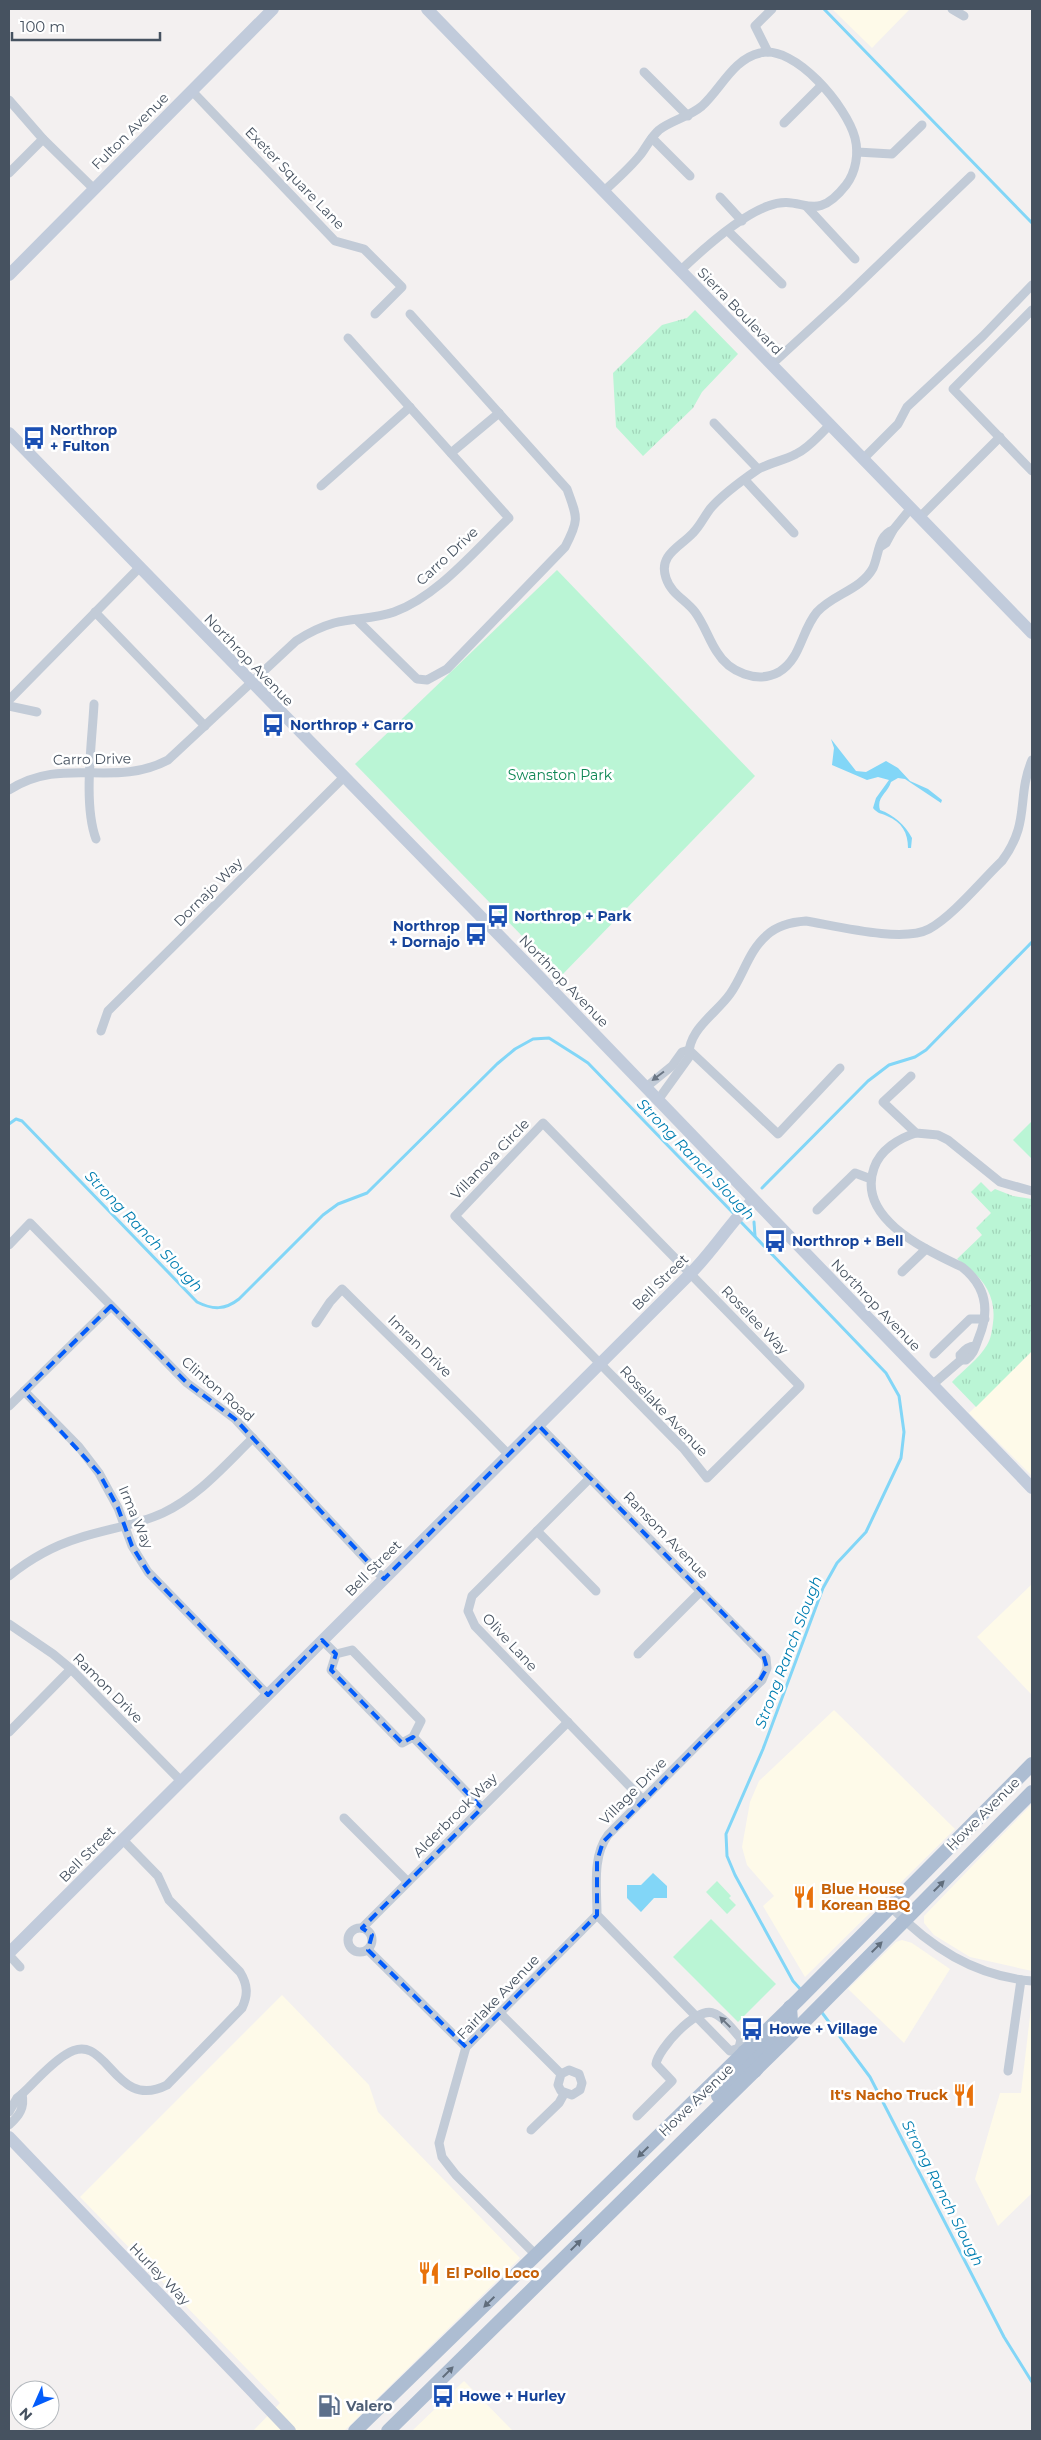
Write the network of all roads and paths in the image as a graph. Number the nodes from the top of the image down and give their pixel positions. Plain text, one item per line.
1 (273, 9) edge
2 (427, 9) edge
3 (772, 9) edge
4 (952, 9) edge
5 (964, 16) dead end
6 (768, 52) junction
7 (644, 72) dead end
8 (821, 86) junction
9 (192, 91) junction
10 (9, 100) edge
11 (688, 116) junction
12 (784, 123) dead end
13 (922, 125) dead end
14 (652, 138) junction
15 (43, 139) junction
16 (857, 152) junction
17 (9, 173) edge
18 (690, 176) dead end
19 (971, 176) dead end
20 (94, 189) junction
21 (603, 192) junction
22 (720, 197) dead end
23 (806, 206) junction
24 (742, 221) junction
25 (728, 231) junction
26 (855, 259) dead end
27 (680, 271) junction
28 (9, 275) edge
29 (782, 284) dead end
30 (1032, 285) edge
31 (1032, 310) edge
32 (375, 314) dead end
33 (410, 314) dead end
34 (348, 338) dead end
35 (771, 365) junction
36 (410, 408) junction
37 (499, 412) junction
38 (714, 423) dead end
39 (830, 425) junction
40 (9, 433) edge
41 (1000, 437) junction
42 (451, 453) junction
43 (863, 459) junction
44 (758, 469) junction
45 (1032, 471) edge
46 (745, 480) junction
47 (321, 486) dead end
48 (915, 513) junction
49 (794, 532) dead end
50 (139, 568) junction
51 (95, 612) junction
52 (357, 620) junction
53 (1032, 633) edge
54 (250, 682) junction
55 (9, 700) edge
56 (94, 704) dead end
57 (9, 706) edge
58 (37, 712) dead end
59 (205, 726) junction
60 (1032, 760) edge
61 (91, 772) junction
62 (343, 778) junction
63 (9, 790) edge
64 (96, 839) dead end
65 (101, 1031) dead end
66 (688, 1050) junction
67 (840, 1068) dead end
68 (675, 1069) junction
69 (911, 1076) dead end
70 (646, 1088) junction
71 (658, 1100) junction
72 (916, 1133) junction
73 (871, 1179) junction
74 (1032, 1190) edge
75 (753, 1200) junction
76 (818, 1210) dead end
77 (9, 1245) edge
78 (926, 1249) junction
79 (902, 1272) dead end
80 (690, 1274) junction
81 (111, 1306) junction
82 (985, 1319) junction
83 (316, 1323) dead end
84 (934, 1354) dead end
85 (600, 1364) junction
86 (932, 1385) junction
87 (24, 1391) junction
88 (9, 1406) edge
89 (538, 1425) junction
90 (253, 1438) junction
91 (508, 1454) junction
92 (590, 1478) junction
93 (708, 1478) joint
94 (1032, 1488) edge
95 (125, 1526) junction
96 (537, 1531) junction
97 (9, 1576) edge
98 (384, 1579) junction
99 (596, 1591) dead end
100 (701, 1591) junction
101 (9, 1624) edge
102 (322, 1640) junction
103 (336, 1654) junction
104 (638, 1654) dead end
105 (767, 1668) joint
106 (71, 1670) junction
107 (268, 1695) junction
108 (568, 1722) junction
109 (9, 1732) edge
110 (413, 1737) junction
111 (1032, 1764) edge
112 (182, 1781) junction
113 (1032, 1792) edge
114 (643, 1800) junction
115 (482, 1808) junction
116 (344, 1818) dead end
117 (123, 1840) junction
118 (408, 1882) junction
119 (890, 1906) junction
120 (597, 1915) junction
121 (904, 1921) junction
122 (362, 1928) junction
123 (368, 1950) junction
124 (9, 1954) edge
125 (20, 1967) dead end
126 (1021, 1980) junction
127 (1032, 1981) edge
128 (794, 2004) junction
129 (500, 2013) junction
130 (696, 2015) junction
131 (466, 2047) junction
132 (742, 2050) junction
133 (754, 2071) junction
134 (1008, 2071) dead end
135 (561, 2074) junction
136 (22, 2094) junction
137 (564, 2094) junction
138 (714, 2109) junction
139 (9, 2112) edge
140 (637, 2116) dead end
141 (9, 2125) edge
142 (531, 2130) dead end
143 (9, 2137) edge
144 (537, 2256) junction
145 (504, 2317) junction
146 (290, 2431) edge
147 (355, 2431) edge
148 (388, 2431) edge

1 - 9 street, Fulton Avenue
2 - 21 street, Sierra Boulevard
3 - 6 street
4 - 5 street
6 - 8 street
6 - 11 street
7 - 11 street
8 - 12 street
8 - 16 street
9 - 20 street, Fulton Avenue
9 - 32 street, Exeter Square Lane
10 - 15 street
11 - 14 street
13 - 16 street
14 - 18 street
14 - 21 street
15 - 17 street
15 - 20 street
16 - 23 street
19 - 35 street
20 - 28 street, Fulton Avenue
21 - 27 street, Sierra Boulevard
22 - 24 street
23 - 24 street
23 - 26 street
24 - 25 street
25 - 27 street
25 - 29 street
27 - 35 street, Sierra Boulevard
30 - 43 street
31 - 41 street
33 - 37 street
34 - 36 street, Carro Drive
35 - 39 street, Sierra Boulevard
36 - 42 street, Carro Drive
36 - 47 street
37 - 42 street
37 - 52 street
38 - 44 street
39 - 43 street, Sierra Boulevard
39 - 44 street
40 - 50 street, Northrop Avenue
41 - 45 street
41 - 48 street
42 - 52 street, Carro Drive
43 - 48 street, Sierra Boulevard
44 - 46 street
46 - 48 street
46 - 49 street
48 - 53 street, Sierra Boulevard
50 - 51 street
50 - 54 street, Northrop Avenue
51 - 55 street
51 - 59 street
52 - 54 street, Carro Drive
54 - 59 street, Carro Drive
54 - 62 street, Northrop Avenue
56 - 61 street
57 - 58 street
59 - 61 street, Carro Drive
60 - 66 street
61 - 63 street, Carro Drive
61 - 64 street
62 - 65 street, Dornajo Way
62 - 70 street, Northrop Avenue
66 - 67 street
66 - 68 street
68 -> 70 street
68 - 71 street
69 - 72 street
70 - 71 street, Northrop Avenue
71 - 75 street, Northrop Avenue
72 - 73 street
72 - 74 street
73 - 76 street
73 - 78 street
75 - 80 street, Bell Street
75 - 86 street, Northrop Avenue
77 - 81 street, Clinton Road
78 - 79 street
78 - 82 street
80 - 85 street, Bell Street
80 - 85 street, Villanova Circle
80 - 93 street, Roselee Way
81 - 87 street
81 - 90 street, Clinton Road
82 - 84 street
82 - 86 street
83 - 91 street, Imran Drive
85 - 89 street, Bell Street
85 - 93 street, Roselake Avenue
86 - 94 street, Northrop Avenue
87 - 88 street
87 - 95 street, Irma Way
89 - 91 street, Bell Street
89 - 92 street, Ransom Avenue
90 - 95 street
90 - 98 street, Clinton Road
91 - 98 street, Bell Street
92 - 96 street, Olive Lane
92 - 100 street, Ransom Avenue
95 - 97 street
95 - 107 street, Irma Way
96 - 99 street
96 - 108 street, Olive Lane
98 - 102 street, Bell Street
100 - 104 street
100 - 105 street, Ransom Avenue
101 - 106 street, Ramon Drive
102 - 103 street
102 - 107 street, Bell Street
103 - 110 street
103 - 110 street
105 - 114 street, Village Drive
106 - 109 street
106 - 112 street, Ramon Drive
107 - 112 street, Bell Street
108 - 114 street, Olive Lane
108 - 115 street, Alderbrook Way
110 - 115 street
111 - 119 main road, Howe Avenue
112 - 117 street, Bell Street
121 -> 113 main road, Howe Avenue
114 - 120 street, Village Drive
115 - 118 street, Alderbrook Way
116 - 118 street
117 - 124 street, Bell Street
117 - 136 street
118 - 122 street, Alderbrook Way
119 - 121 street
119 - 128 main road, Howe Avenue
120 - 129 street, Fairlake Avenue
120 - 130 street
121 - 126 street
133 -> 121 main road, Howe Avenue
122 - 123 street
122 - 123 street, Alderbrook Way
123 - 131 street, Alderbrook Way
124 - 125 street
126 - 127 street
126 - 134 street
128 - 132 main road, Howe Avenue
128 - 133 main road
129 - 131 street, Fairlake Avenue
129 - 135 street
130 - 132 street
132 -> 130 street
130 - 140 street
131 - 144 street, Fairlake Avenue
132 - 138 main road
132 -> 144 main road, Howe Avenue
133 - 138 main road, Howe Avenue
135 - 137 street
135 - 137 street
136 - 139 street
136 - 141 street
137 - 142 street
145 -> 138 main road, Howe Avenue
143 - 146 street, Hurley Way
144 - 145 main road
144 -> 147 main road, Howe Avenue
148 -> 145 main road, Howe Avenue

